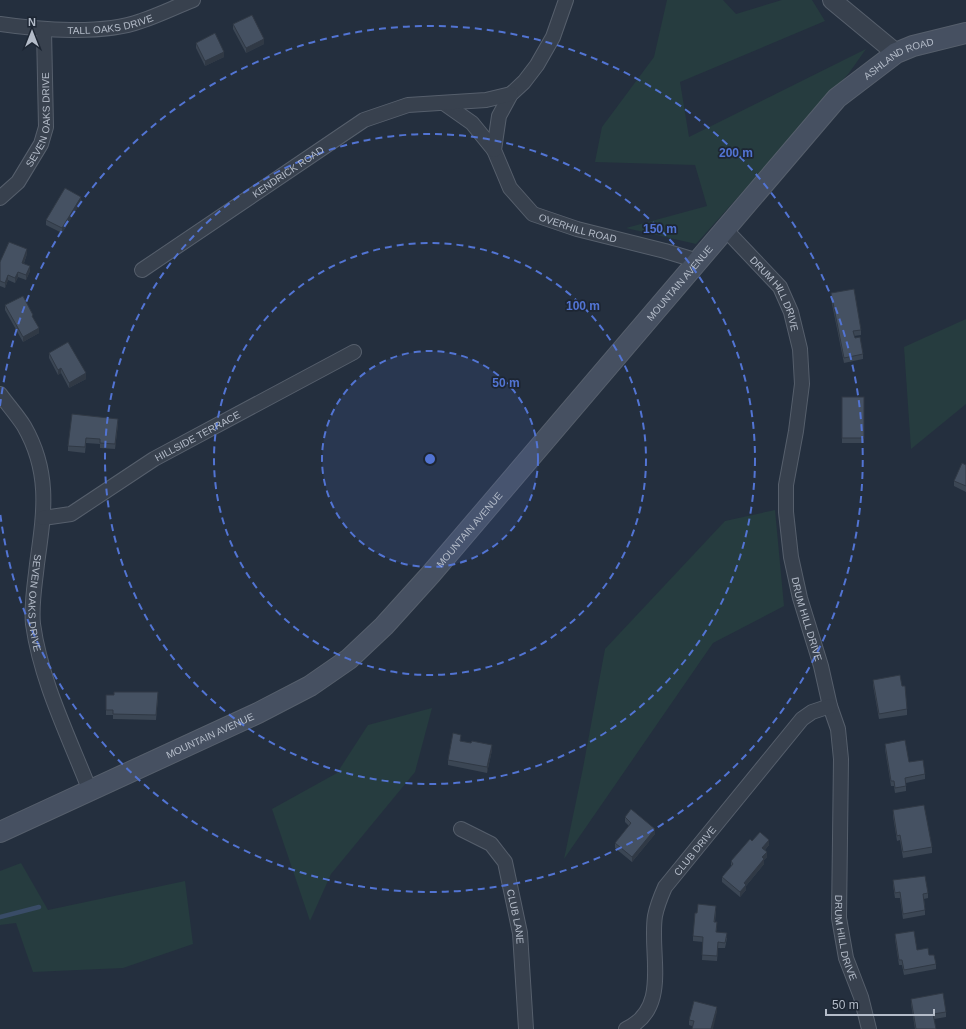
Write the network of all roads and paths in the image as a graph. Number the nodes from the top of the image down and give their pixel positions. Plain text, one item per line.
1 (192, 0) edge
2 (566, 0) edge
3 (832, 0) edge
4 (0, 24) edge
5 (44, 30) junction
6 (966, 33) edge
7 (896, 53) junction
8 (511, 94) junction
9 (837, 98) joint
10 (445, 104) junction
11 (494, 150) junction
12 (0, 198) edge
13 (725, 229) junction
14 (698, 261) junction
15 (142, 270) dead end
16 (354, 352) dead end
17 (0, 394) edge
18 (43, 518) junction
19 (830, 706) junction
20 (90, 791) junction
21 (461, 828) dead end
22 (0, 832) edge
23 (526, 1029) edge
24 (626, 1029) edge
25 (869, 1029) edge

1 - 5 street, TALL OAKS DRIVE
2 - 8 street
3 - 7 street
4 - 5 street, TALL OAKS DRIVE
5 - 12 street, SEVEN OAKS DRIVE
6 - 7 main road, ASHLAND ROAD
7 - 9 main road, ASHLAND ROAD
8 - 10 street, KENDRICK ROAD
8 - 11 street
9 - 13 main road, MOUNTAIN AVENUE
10 - 11 street
10 - 15 street, KENDRICK ROAD
11 - 14 street, OVERHILL ROAD
13 - 14 main road, MOUNTAIN AVENUE
13 - 19 street, DRUM HILL DRIVE
14 - 20 main road, MOUNTAIN AVENUE
16 - 18 street, HILLSIDE TERRACE
17 - 18 street, SEVEN OAKS DRIVE
18 - 20 street, SEVEN OAKS DRIVE
19 - 24 street, CLUB DRIVE
19 - 25 street, DRUM HILL DRIVE
20 - 22 main road, MOUNTAIN AVENUE
21 - 23 street, CLUB LANE

